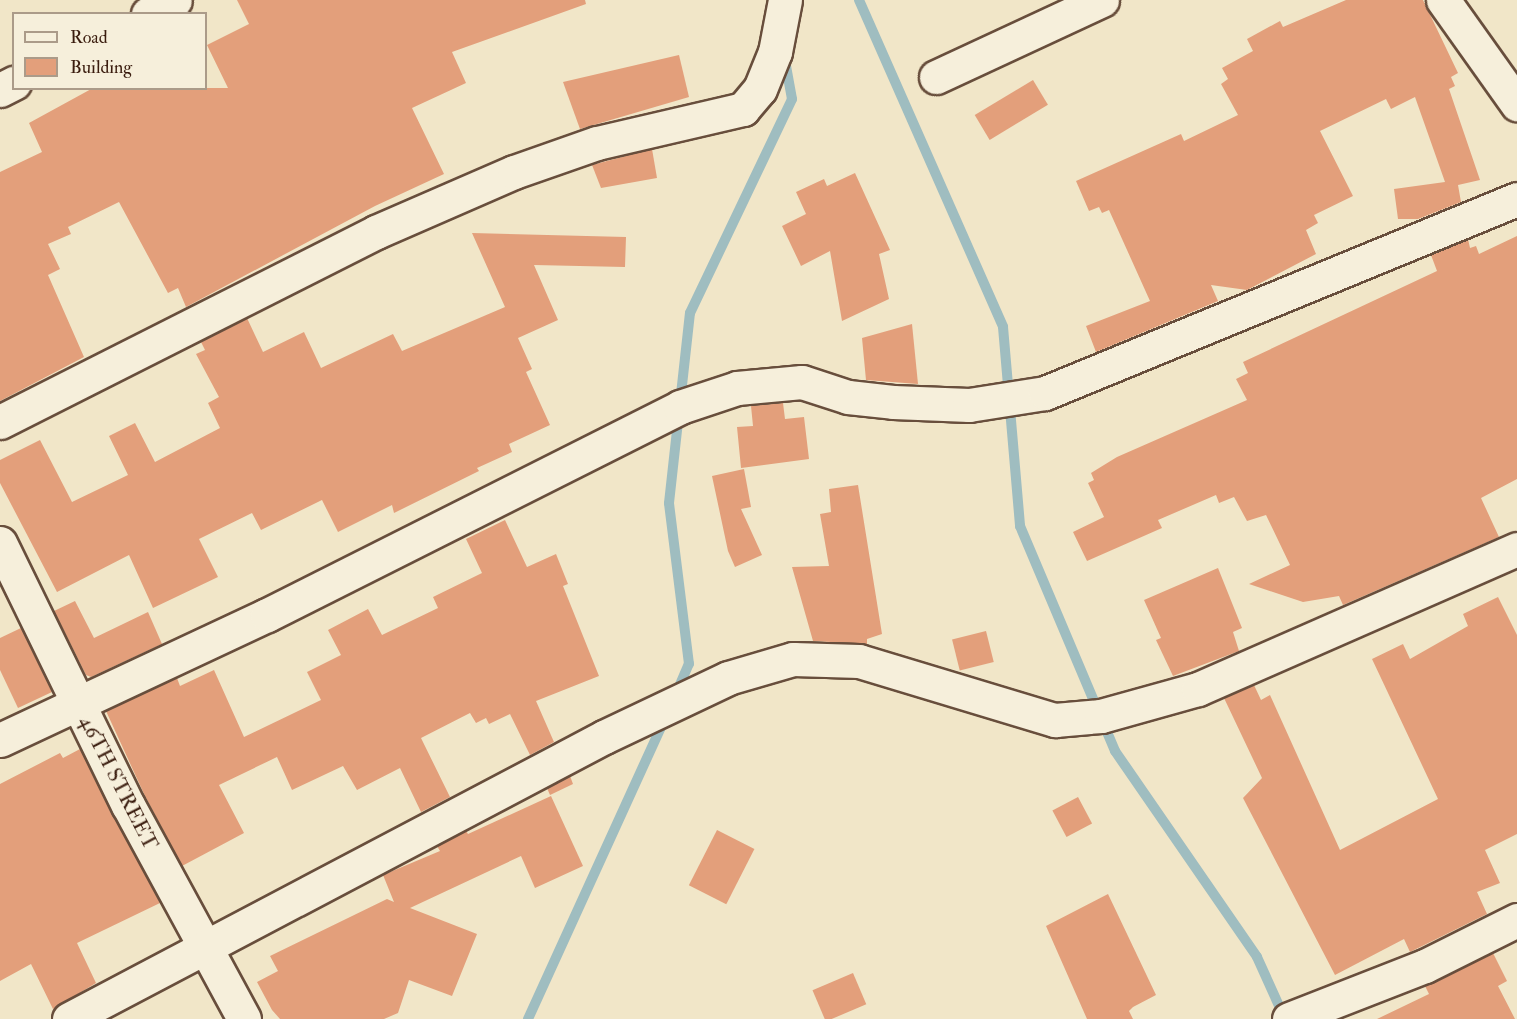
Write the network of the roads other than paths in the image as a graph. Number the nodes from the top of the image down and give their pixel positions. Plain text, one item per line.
1 (174, 0) edge
2 (785, 0) edge
3 (1102, 0) edge
4 (1446, 1) edge
5 (152, 12) edge
6 (936, 77) dead end
7 (1517, 104) edge
8 (1517, 199) edge
9 (0, 422) edge
10 (0, 543) edge
11 (1517, 549) edge
12 (76, 702) junction
13 (0, 740) edge
14 (1517, 920) edge
15 (205, 950) junction
16 (1292, 1016) edge
17 (69, 1019) edge
18 (244, 1019) edge

1 - 5 street
2 - 9 street
3 - 6 street
4 - 7 street
8 - 12 street
10 - 12 street, 46TH STREET
11 - 15 street
12 - 13 street
12 - 15 street, 46TH STREET
14 - 16 street
15 - 17 street
15 - 18 street, 46TH STREET

